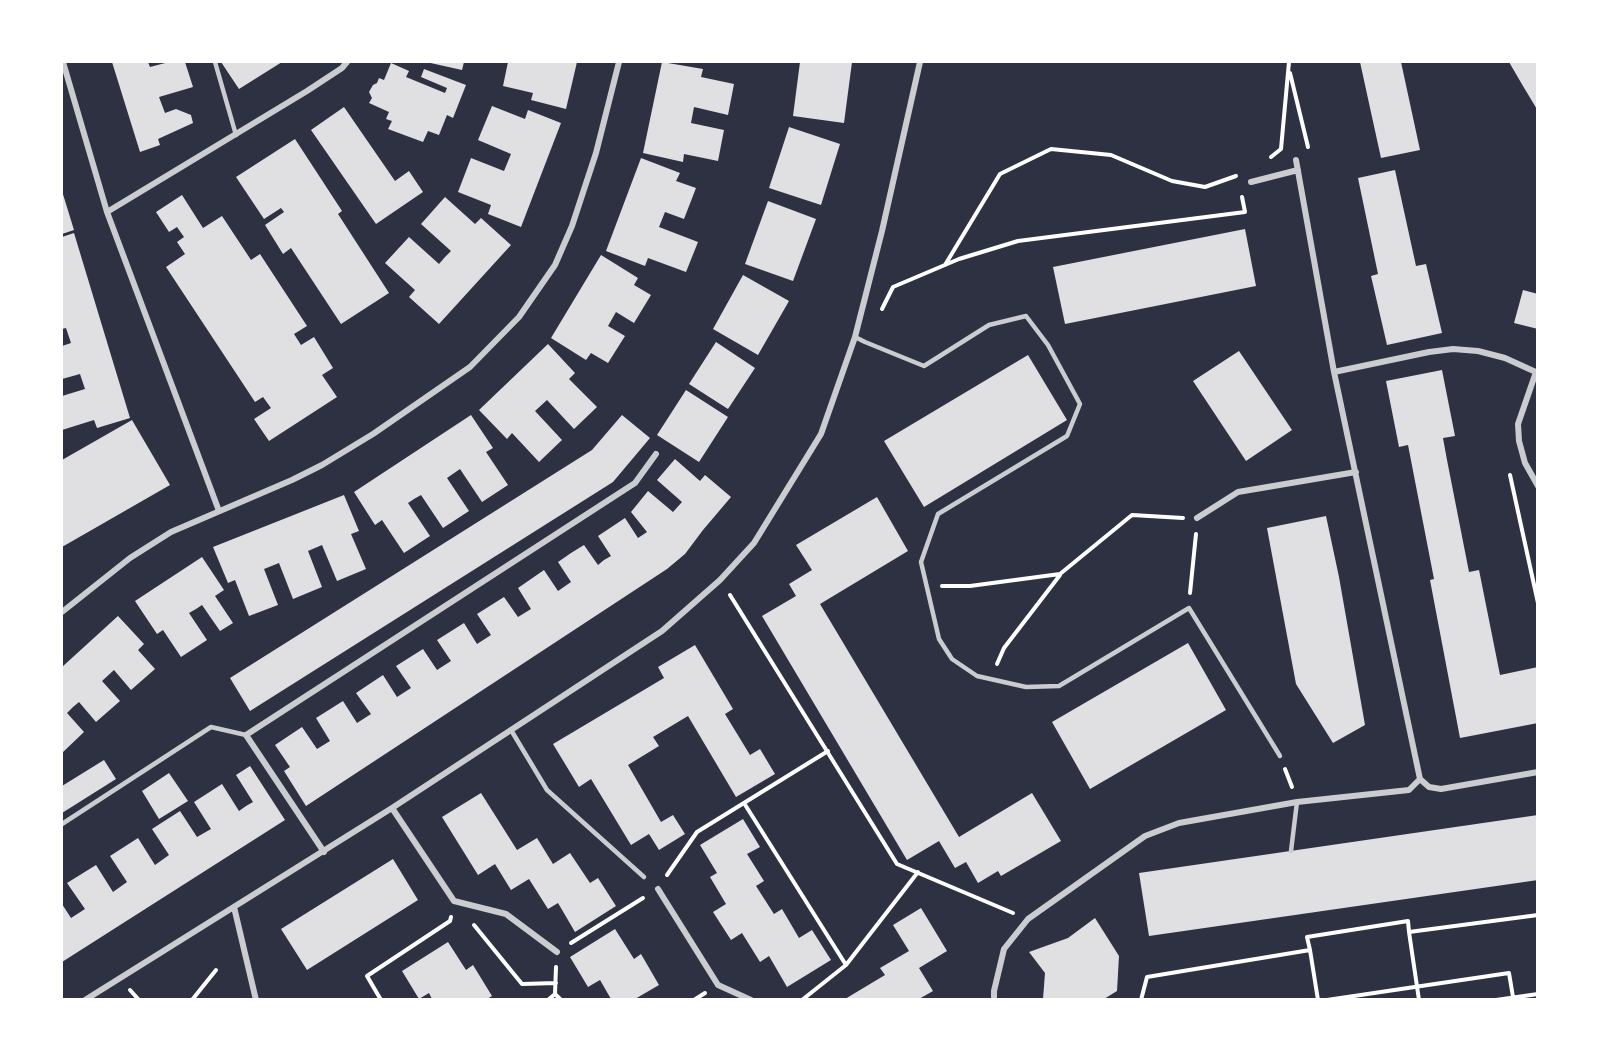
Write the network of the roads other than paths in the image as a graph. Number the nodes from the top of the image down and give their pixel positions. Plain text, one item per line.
1 (63, 62) edge
2 (215, 62) edge
3 (347, 62) edge
4 (620, 62) edge
5 (920, 62) edge
6 (236, 135) junction
7 (1296, 160) dead end
8 (1298, 170) junction
9 (1251, 182) dead end
10 (107, 212) junction
11 (855, 336) junction
12 (1334, 372) junction
13 (1537, 372) edge
14 (656, 454) dead end
15 (1356, 472) junction
16 (1538, 486) edge
17 (219, 511) junction
18 (1197, 518) road end
19 (62, 612) edge
20 (511, 730) junction
21 (246, 735) junction
22 (1280, 756) road end
23 (1538, 772) edge
24 (1420, 780) junction
25 (1297, 802) junction
26 (393, 808) junction
27 (62, 824) edge
28 (1291, 851) dead end
29 (324, 852) junction
30 (644, 877) dead end
31 (658, 889) road end
32 (234, 907) junction
33 (557, 952) road end
34 (85, 999) edge
35 (256, 999) edge
36 (751, 999) edge
37 (994, 999) edge

1 - 10 street
2 - 6 lane
3 - 6 street
4 - 17 street
5 - 11 street
6 - 10 street
7 - 8 street
8 - 9 street
8 - 12 street
10 - 17 street
11 - 20 street
11 - 22 lane
12 - 13 street
12 - 15 street
13 - 16 street
14 - 21 street
15 - 18 street
15 - 24 street
17 - 19 street
20 - 26 street
20 - 30 lane
21 - 27 lane
21 - 29 street
23 - 24 street
24 - 25 street
25 - 28 lane
25 - 37 street
26 - 29 street
26 - 33 street
29 - 32 street
31 - 36 street
32 - 34 street
32 - 35 street

